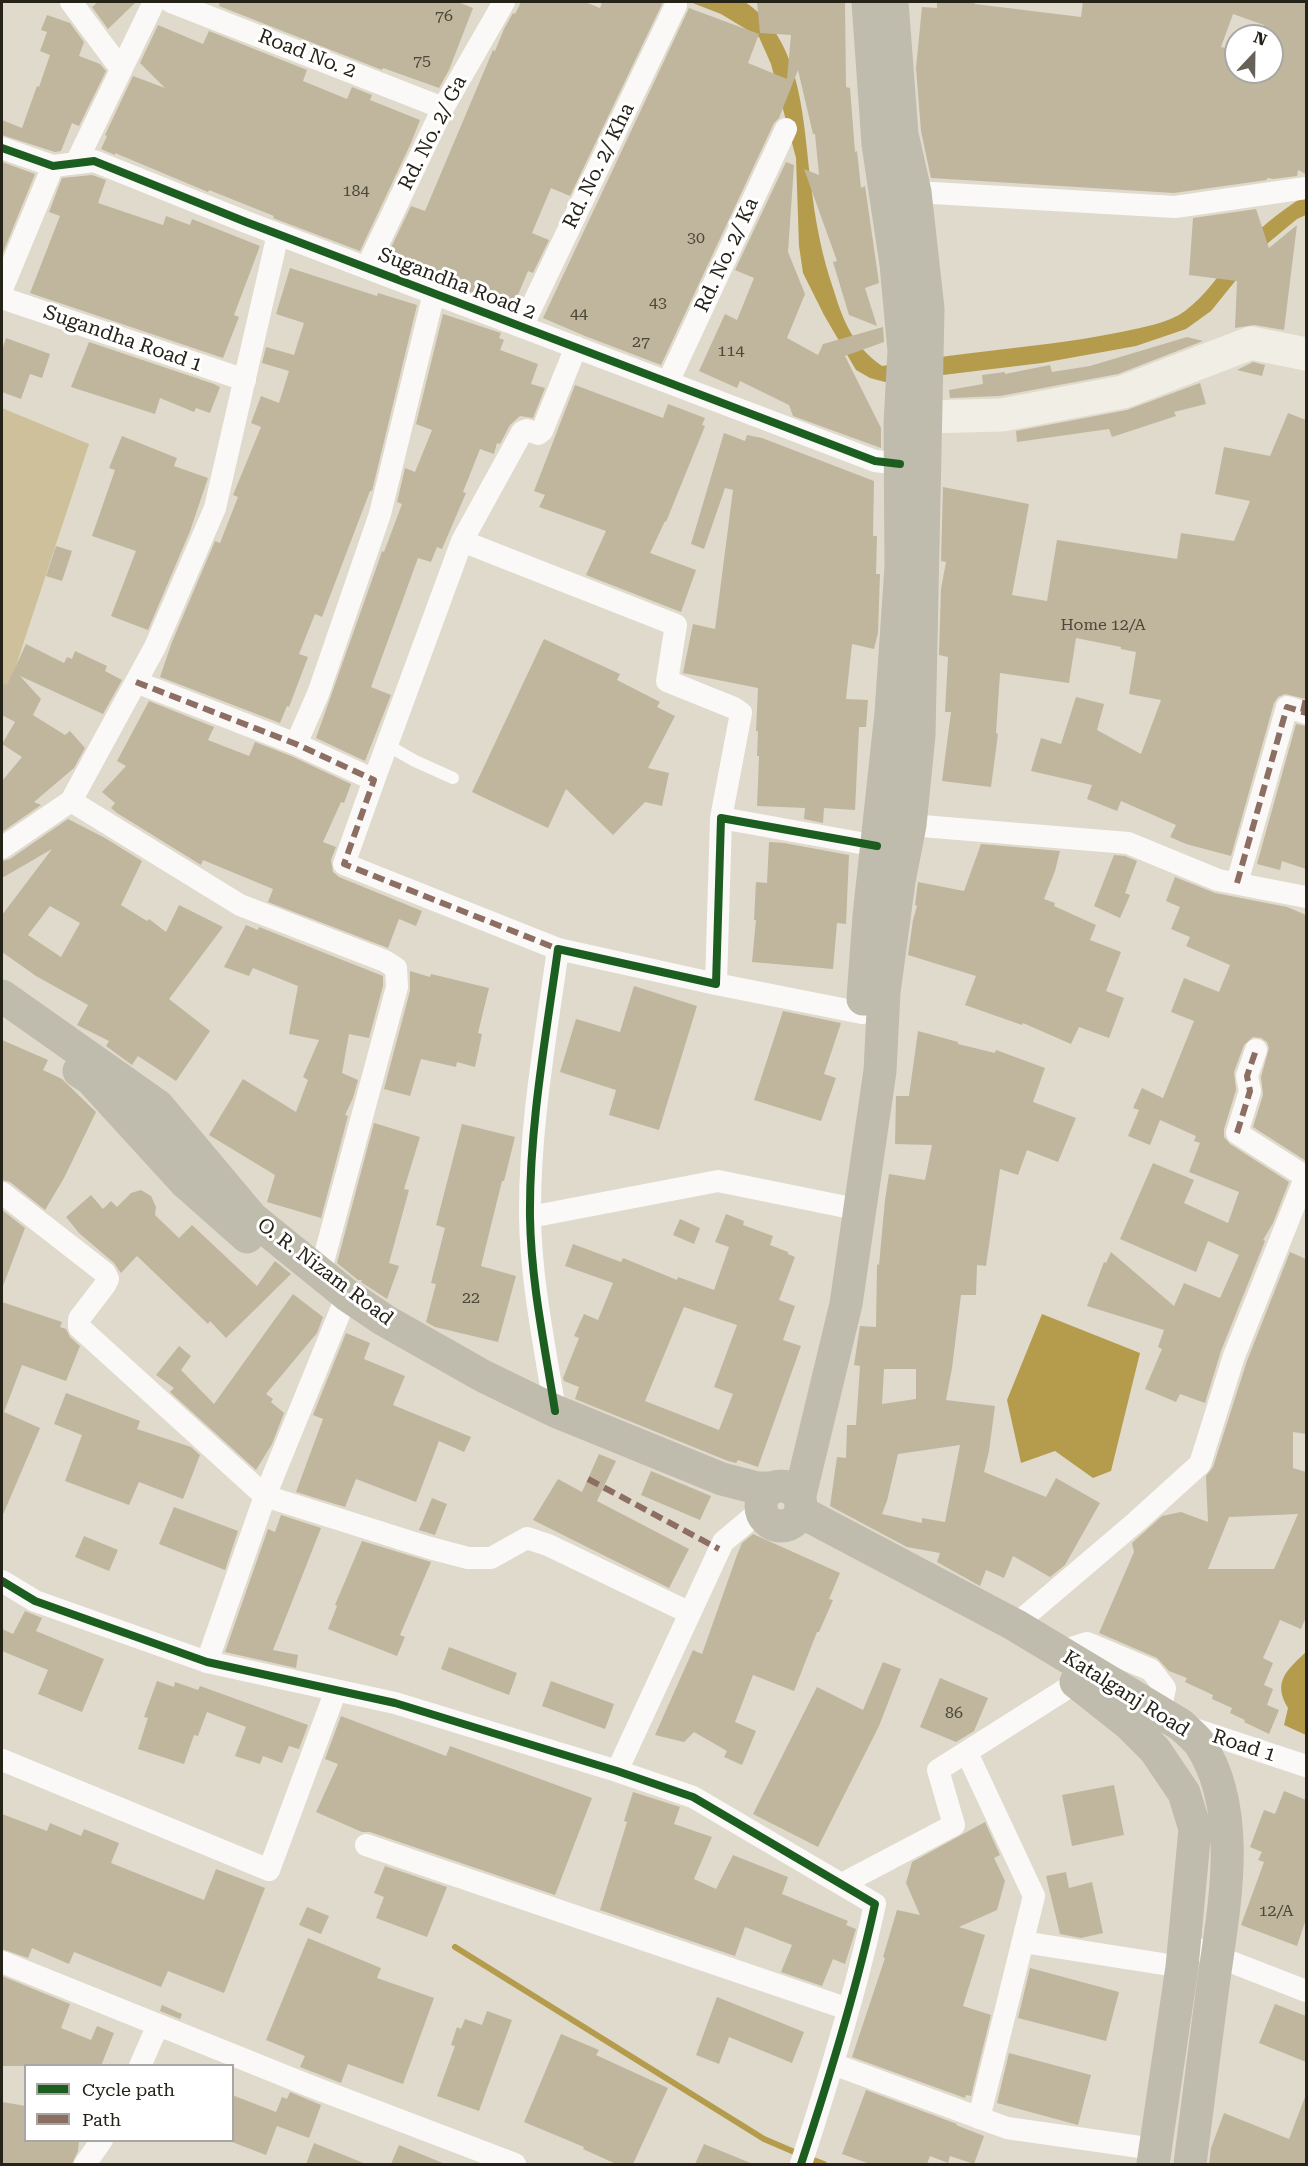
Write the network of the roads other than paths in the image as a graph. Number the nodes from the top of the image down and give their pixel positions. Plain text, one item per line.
1 (71, 2) edge
2 (154, 2) edge
3 (171, 2) edge
4 (502, 2) edge
5 (868, 2) edge
6 (892, 2) edge
7 (676, 5) dead end
8 (121, 69) junction
9 (443, 108) junction
10 (786, 129) dead end
11 (2, 148) edge
12 (76, 163) junction
13 (52, 166) junction
14 (1306, 188) edge
15 (915, 192) junction
16 (278, 234) junction
17 (367, 267) junction
18 (2, 289) edge
19 (434, 293) junction
20 (2, 298) edge
21 (522, 327) junction
22 (576, 347) junction
23 (1306, 354) edge
24 (245, 380) junction
25 (668, 382) junction
26 (925, 417) junction
27 (900, 464) junction
28 (462, 541) junction
29 (136, 682) junction
30 (1305, 708) edge
31 (296, 744) junction
32 (387, 745) junction
33 (453, 778) dead end
34 (374, 780) junction
35 (71, 801) junction
36 (721, 818) junction
37 (910, 825) junction
38 (877, 846) junction
39 (2, 848) edge
40 (1237, 883) junction
41 (1306, 897) edge
42 (558, 948) junction
43 (716, 984) junction
44 (2, 996) edge
45 (862, 1013) junction
46 (2, 1019) edge
47 (1256, 1050) dead end
48 (1306, 1176) edge
49 (2, 1193) edge
50 (846, 1207) junction
51 (530, 1217) junction
52 (320, 1273) junction
53 (343, 1304) junction
54 (555, 1411) junction
55 (265, 1496) junction
56 (781, 1502) junction
57 (2, 1581) edge
58 (690, 1613) junction
59 (1014, 1625) junction
60 (207, 1662) junction
61 (1077, 1682) junction
62 (336, 1690) junction
63 (1171, 1718) junction
64 (967, 1753) junction
65 (2, 1760) edge
66 (1306, 1766) edge
67 (617, 1771) junction
68 (1217, 1782) junction
69 (1184, 1793) junction
70 (366, 1845) dead end
71 (842, 1884) junction
72 (1023, 1942) junction
73 (1184, 1955) junction
74 (1217, 1955) junction
75 (2, 1962) edge
76 (1306, 1991) edge
77 (848, 2009) junction
78 (158, 2025) junction
79 (141, 2064) edge
80 (833, 2064) junction
81 (979, 2118) junction
82 (101, 2142) edge
83 (468, 2156) edge
84 (1153, 2157) edge
85 (85, 2164) edge
86 (515, 2164) edge
87 (801, 2164) edge
88 (1190, 2164) edge

1 - 8 street
2 - 8 street
3 - 9 street, Road No. 2
4 - 9 street, Rd. No. 2/ Ga
5 - 27 main road
6 - 15 main road
7 - 21 street, Rd. No. 2/ Kha
8 - 12 street
9 - 17 street, Rd. No. 2/ Ga
10 - 25 street, Rd. No. 2/ Ka
11 - 13 street, Sugandha Road 2
12 - 13 street, Sugandha Road 2
12 - 16 street, Sugandha Road 2
13 - 18 street
14 - 15 street
15 - 26 main road
16 - 17 street, Sugandha Road 2
16 - 24 street
17 - 19 street, Sugandha Road 2
19 - 21 street, Sugandha Road 2
19 - 31 street
20 - 24 street, Sugandha Road 1
21 - 22 street, Sugandha Road 2
22 - 25 street, Sugandha Road 2
22 - 28 street
23 - 26 street
24 - 29 street
25 - 27 street, Sugandha Road 2
26 - 37 main road
27 - 38 main road
28 - 32 street
28 - 36 street
29 - 31 street
29 - 35 street
30 - 40 street
31 - 34 street
32 - 33 lane
32 - 34 street
34 - 42 street
35 - 39 street
35 - 52 street
36 - 38 street
36 - 43 street
37 - 40 street
37 - 56 main road
38 - 45 main road
40 - 41 street
42 - 43 street
42 - 51 street
43 - 45 street
44 - 52 main road, O. R. Nizam Road
45 - 50 main road
46 - 53 main road
47 - 48 street
48 - 59 street
49 - 55 street
50 - 51 street
50 - 56 main road
51 - 54 street
52 - 53 main road, O. R. Nizam Road
53 - 54 main road, O. R. Nizam Road
53 - 55 street
53 - 56 main road
54 - 56 main road, O. R. Nizam Road
55 - 58 street
55 - 60 street
56 - 58 street
56 - 59 main road, Katalganj Road
56 - 61 main road, Katalganj Road
57 - 60 street
58 - 67 street
59 - 63 main road, Katalganj Road
60 - 62 street
61 - 64 street
61 - 69 main road, Katalganj Road
62 - 65 street
62 - 67 street
63 - 66 street, Road 1
63 - 68 main road, Katalganj Road
64 - 71 street
64 - 72 street
67 - 71 street
68 - 69 main road
68 - 74 main road, Katalganj Road
69 - 73 main road, Katalganj Road
70 - 77 street
71 - 77 street
72 - 73 street
72 - 81 street
73 - 74 street
73 - 84 main road, Katalganj Road
74 - 76 street
74 - 88 main road, Katalganj Road
75 - 78 street
77 - 80 street
78 - 79 street
78 - 83 street
80 - 81 street
80 - 87 street
81 - 84 street
82 - 85 street
83 - 86 street

